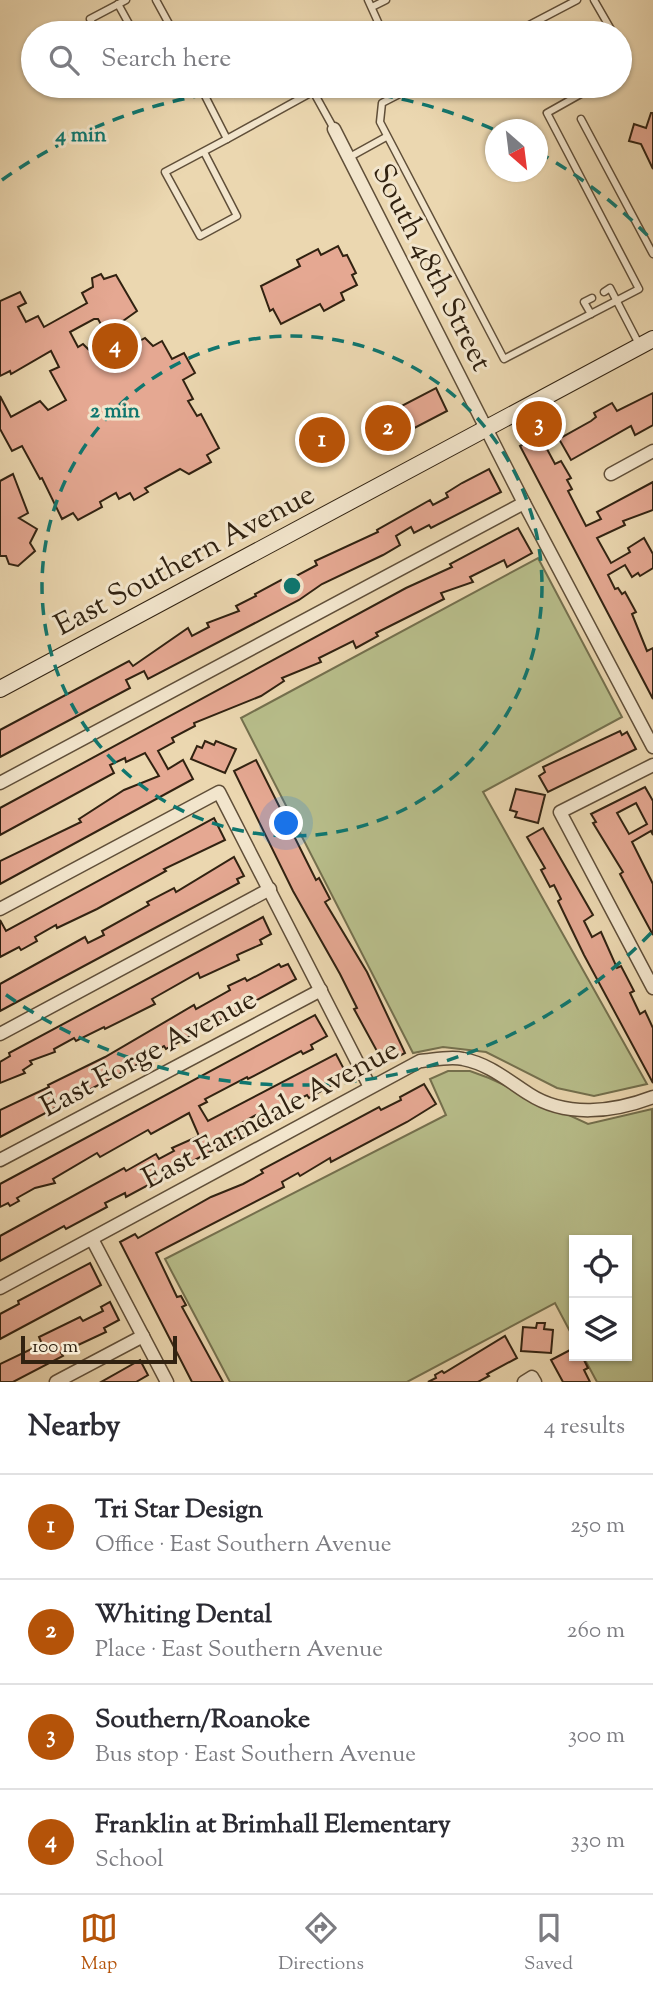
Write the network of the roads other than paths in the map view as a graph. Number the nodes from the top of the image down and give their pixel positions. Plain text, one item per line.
1 (126, 0) edge
2 (156, 0) edge
3 (368, 0) edge
4 (386, 0) edge
5 (577, 0) edge
6 (594, 0) edge
7 (118, 4) junction
8 (372, 7) junction
9 (91, 21) edge
10 (127, 21) edge
11 (167, 21) edge
12 (378, 21) edge
13 (537, 21) edge
14 (606, 21) edge
15 (206, 98) edge
16 (300, 98) edge
17 (317, 98) edge
18 (392, 98) edge
19 (574, 98) edge
20 (581, 119) dead end
21 (334, 129) joint
22 (386, 137) junction
23 (227, 139) junction
24 (204, 152) junction
25 (348, 158) junction
26 (653, 254) edge
27 (604, 292) dead end
28 (592, 298) dead end
29 (617, 301) junction
30 (591, 314) junction
31 (647, 342) edge
32 (486, 429) junction
33 (653, 451) edge
34 (611, 474) dead end
35 (524, 503) junction
36 (0, 689) edge
37 (653, 747) edge
38 (653, 765) edge
39 (0, 783) edge
40 (270, 889) junction
41 (0, 908) edge
42 (653, 988) edge
43 (321, 990) junction
44 (0, 1034) edge
45 (370, 1087) junction
46 (653, 1097) edge
47 (0, 1160) edge
48 (92, 1239) junction
49 (0, 1288) edge
50 (143, 1336) junction
51 (56, 1382) edge
52 (167, 1382) edge

1 - 7 lane
2 - 11 lane
3 - 8 lane
4 - 8 lane
5 - 13 lane
6 - 14 lane
7 - 9 lane
7 - 10 lane
8 - 12 lane
15 - 23 lane
16 - 23 lane
17 - 21 lane
18 - 22 lane
19 - 29 lane
20 - 26 lane
21 - 25 street, South 48th Street
22 - 25 lane
22 - 30 lane
23 - 24 lane
24 - 24 lane
25 - 32 street, South 48th Street
27 - 29 lane
28 - 30 lane
29 - 30 lane
29 - 31 lane
31 - 32 main road, East Southern Avenue
32 - 35 street, South 48th Street
32 - 36 main road, East Southern Avenue
33 - 34 street
35 - 37 street, South 48th Street
35 - 39 street
38 - 42 street
40 - 41 street
40 - 43 street
40 - 44 street
43 - 45 street
43 - 47 street, East Forge Avenue
45 - 46 street, East Farmdale Avenue
45 - 48 street, East Farmdale Avenue
48 - 49 street, East Farmdale Avenue
48 - 50 street
50 - 51 street
50 - 52 street

